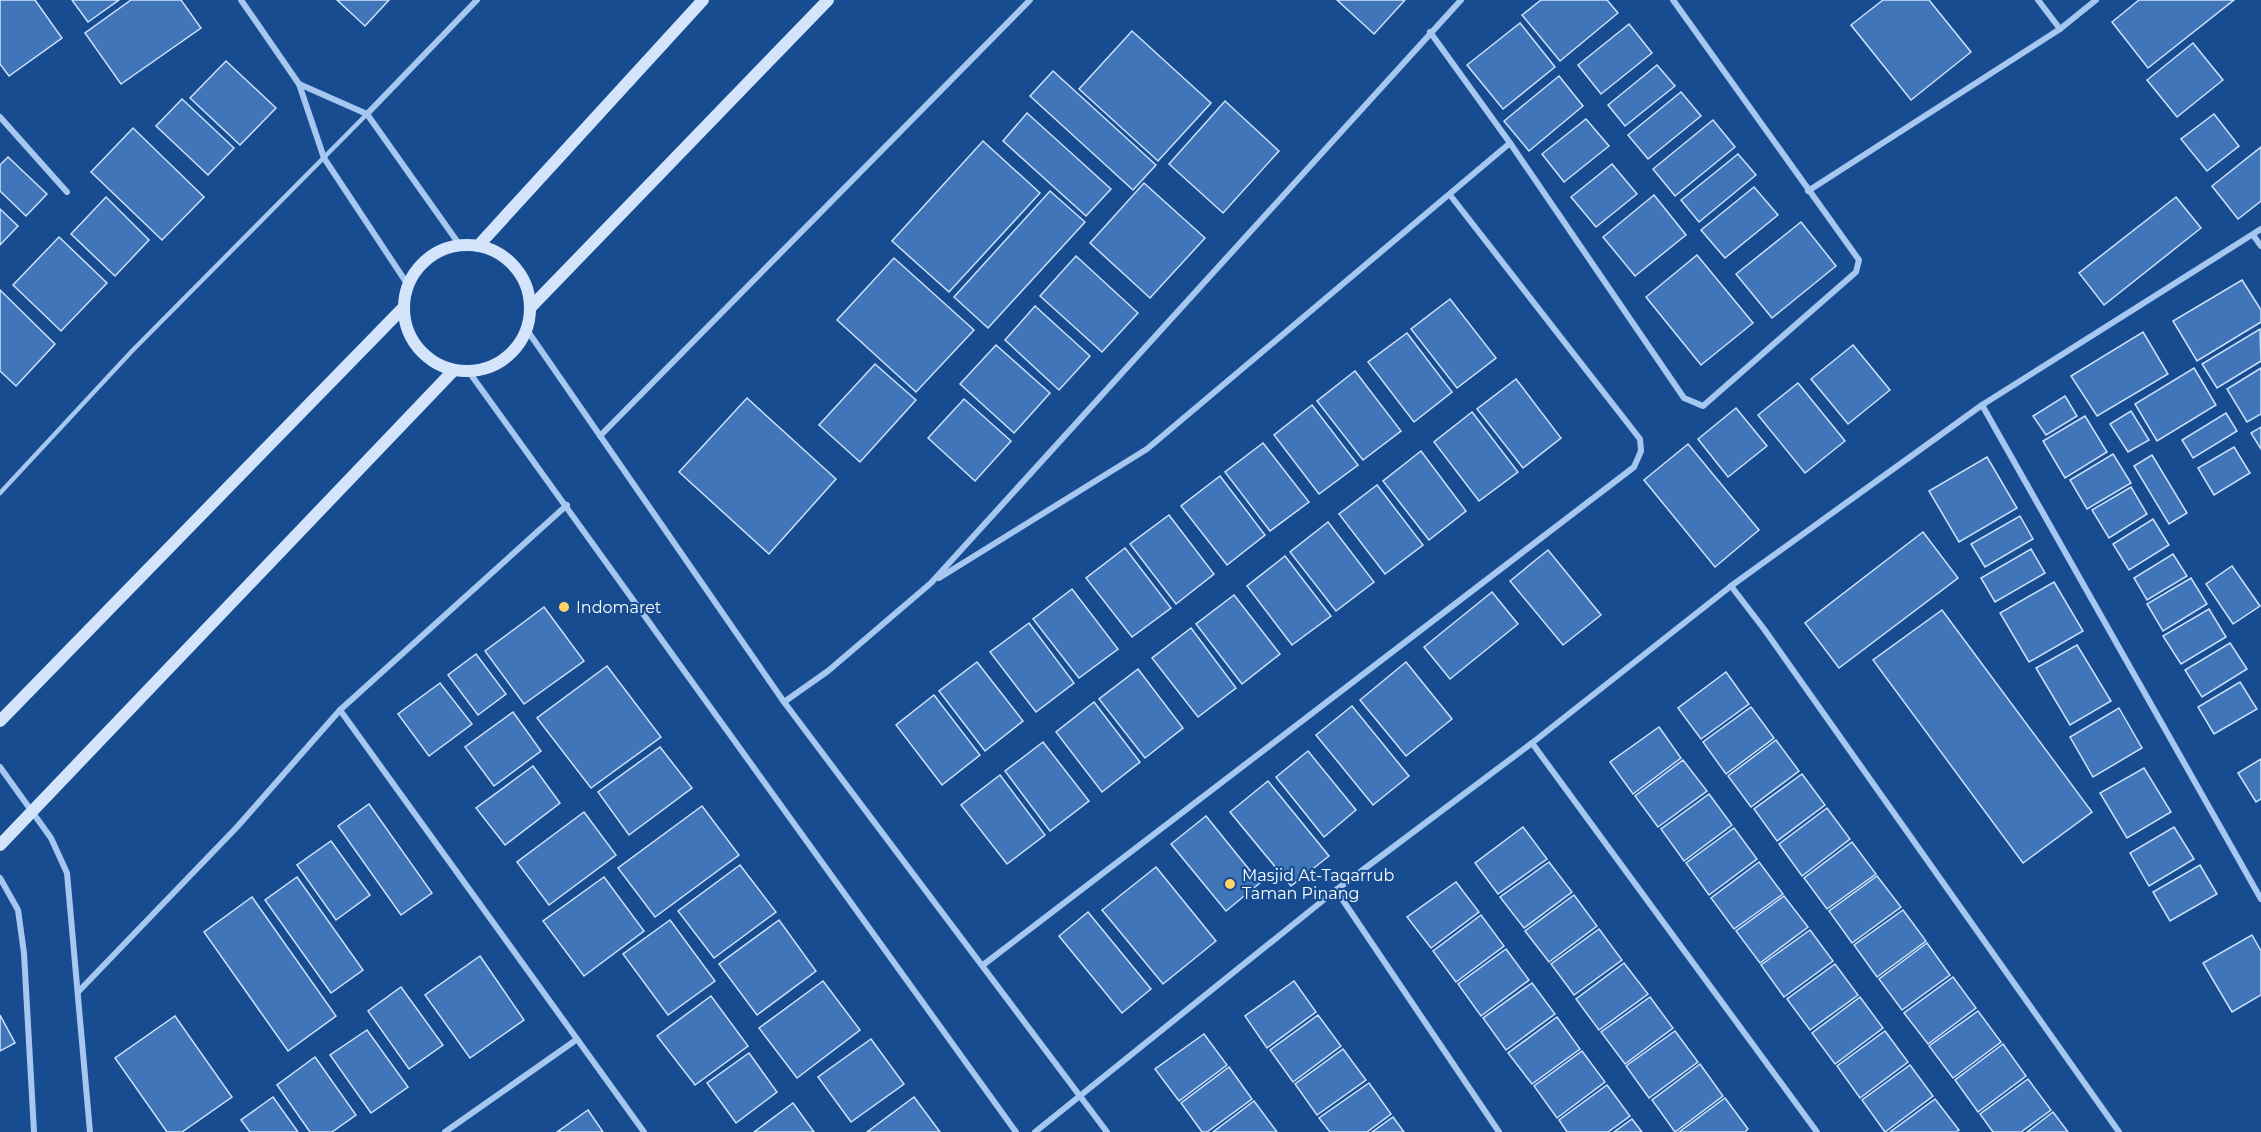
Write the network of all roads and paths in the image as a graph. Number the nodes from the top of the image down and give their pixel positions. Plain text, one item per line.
1 (241, 0) edge
2 (477, 0) edge
3 (703, 0) edge
4 (828, 0) edge
5 (1030, 0) edge
6 (1461, 0) edge
7 (1673, 0) edge
8 (2038, 0) edge
9 (2096, 0) edge
10 (2060, 29) junction
11 (1430, 32) junction
12 (299, 84) junction
13 (367, 114) junction
14 (0, 117) edge
15 (1510, 143) junction
16 (324, 158) junction
17 (1808, 191) junction
18 (67, 192) dead end
19 (1450, 195) junction
20 (2261, 229) edge
21 (2253, 235) junction
22 (459, 244) junction
23 (478, 246) junction
24 (2261, 246) edge
25 (408, 285) junction
26 (403, 308) junction
27 (530, 308) junction
28 (527, 330) junction
29 (454, 370) junction
30 (469, 372) junction
31 (1982, 405) junction
32 (600, 436) junction
33 (0, 494) edge
34 (567, 505) junction
35 (931, 583) junction
36 (1731, 586) junction
37 (784, 702) junction
38 (340, 710) junction
39 (0, 721) edge
40 (1532, 743) junction
41 (0, 767) edge
42 (32, 813) junction
43 (0, 845) edge
44 (0, 878) edge
45 (1336, 890) junction
46 (2261, 899) edge
47 (983, 965) junction
48 (78, 992) junction
49 (576, 1040) junction
50 (1082, 1097) junction
51 (34, 1132) edge
52 (90, 1132) edge
53 (445, 1132) edge
54 (644, 1132) edge
55 (1016, 1132) edge
56 (1035, 1132) edge
57 (1107, 1132) edge
58 (1499, 1132) edge
59 (1816, 1132) edge
60 (2119, 1132) edge

1 - 12 street
2 - 13 street
3 - 23 main road
4 - 27 main road
5 - 32 street
6 - 11 street
7 - 17 street
8 - 10 street
9 - 10 street
10 - 17 street
11 - 15 street
11 - 35 street
12 - 13 street
12 - 16 street
13 - 16 lane
13 - 22 street
14 - 18 street
15 - 17 street
15 - 19 street
16 - 25 street
16 - 33 lane
19 - 35 street
19 - 47 street
20 - 21 street
21 - 24 street
21 - 31 street
22 - 23 main road
22 - 25 main road
23 - 27 main road
25 - 26 main road
26 - 29 main road
26 - 39 main road
27 - 28 main road
28 - 30 main road
28 - 32 street
29 - 30 main road
29 - 42 main road
30 - 34 street
31 - 36 street
31 - 46 street
32 - 37 street
34 - 38 street
34 - 55 street
35 - 37 street
36 - 40 street
36 - 60 street
37 - 47 street
38 - 48 street
38 - 49 street
40 - 45 street
40 - 59 street
41 - 42 street
42 - 43 main road
42 - 48 street
44 - 51 street
45 - 50 street
45 - 58 street
47 - 50 street
48 - 52 street
49 - 53 street
49 - 54 street
50 - 56 street
50 - 57 street

